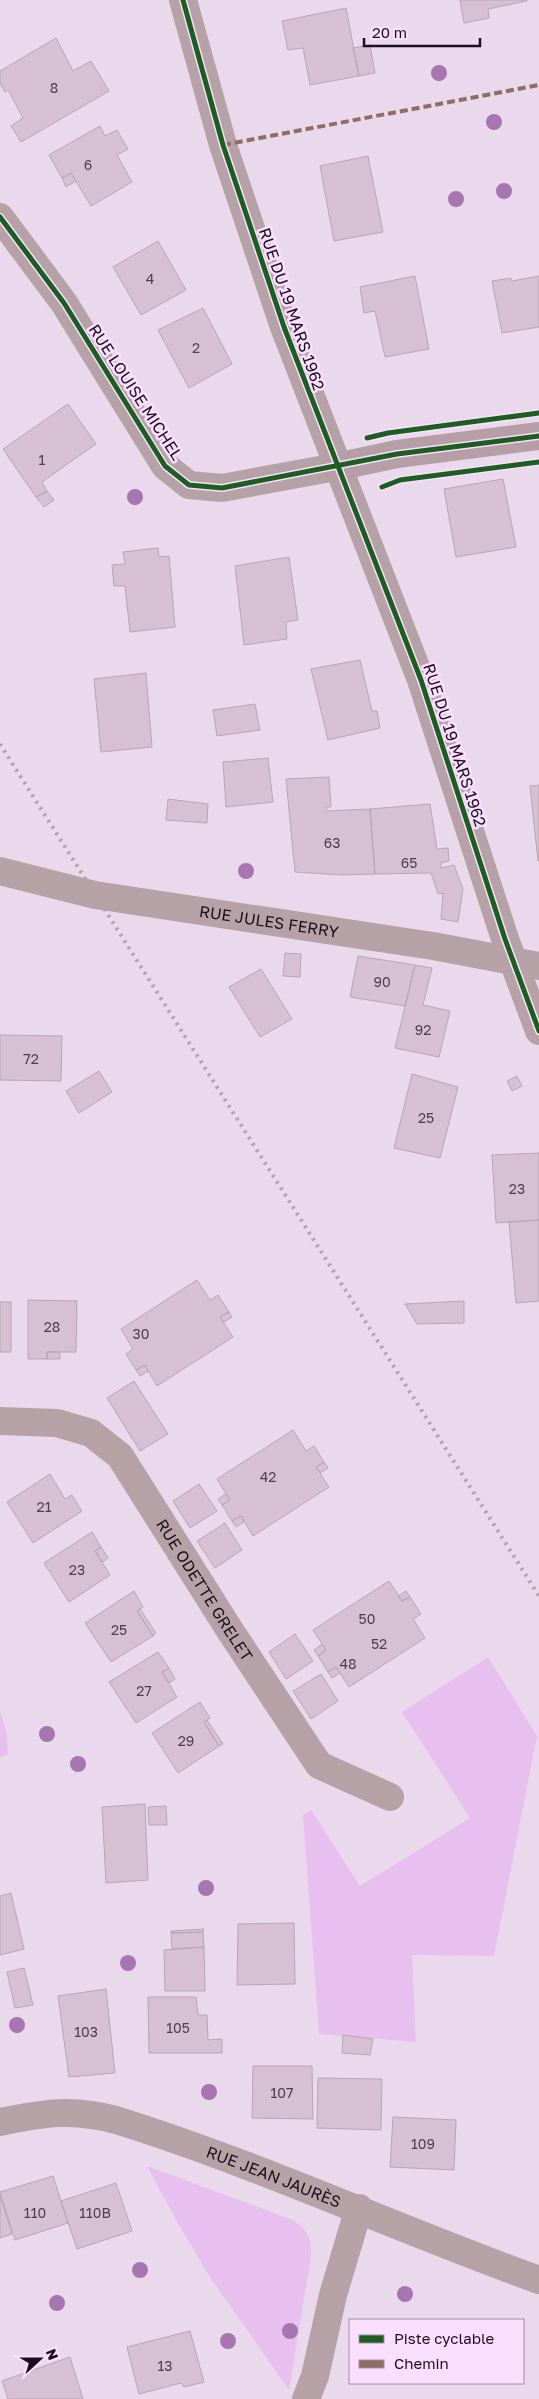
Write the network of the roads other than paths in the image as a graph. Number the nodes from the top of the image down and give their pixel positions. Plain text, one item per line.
1 (182, 0) edge
2 (0, 217) edge
3 (539, 436) edge
4 (336, 467) junction
5 (0, 871) edge
6 (526, 963) edge
7 (539, 1031) edge
8 (0, 1421) edge
9 (390, 1797) dead end
10 (0, 2122) edge
11 (359, 2208) junction
12 (539, 2280) edge
13 (306, 2399) edge

1 - 4 street, RUE DU 19 MARS 1962
2 - 4 street, RUE LOUISE MICHEL
3 - 4 street, RUE LOUISE MICHEL
4 - 6 street, RUE DU 19 MARS 1962
5 - 6 street, RUE JULES FERRY
6 - 7 street, RUE DU 19 MARS 1962
8 - 9 street, RUE ODETTE GRELET
10 - 11 street, RUE JEAN JAURÈS
11 - 12 street, RUE JEAN JAURÈS
11 - 13 street

